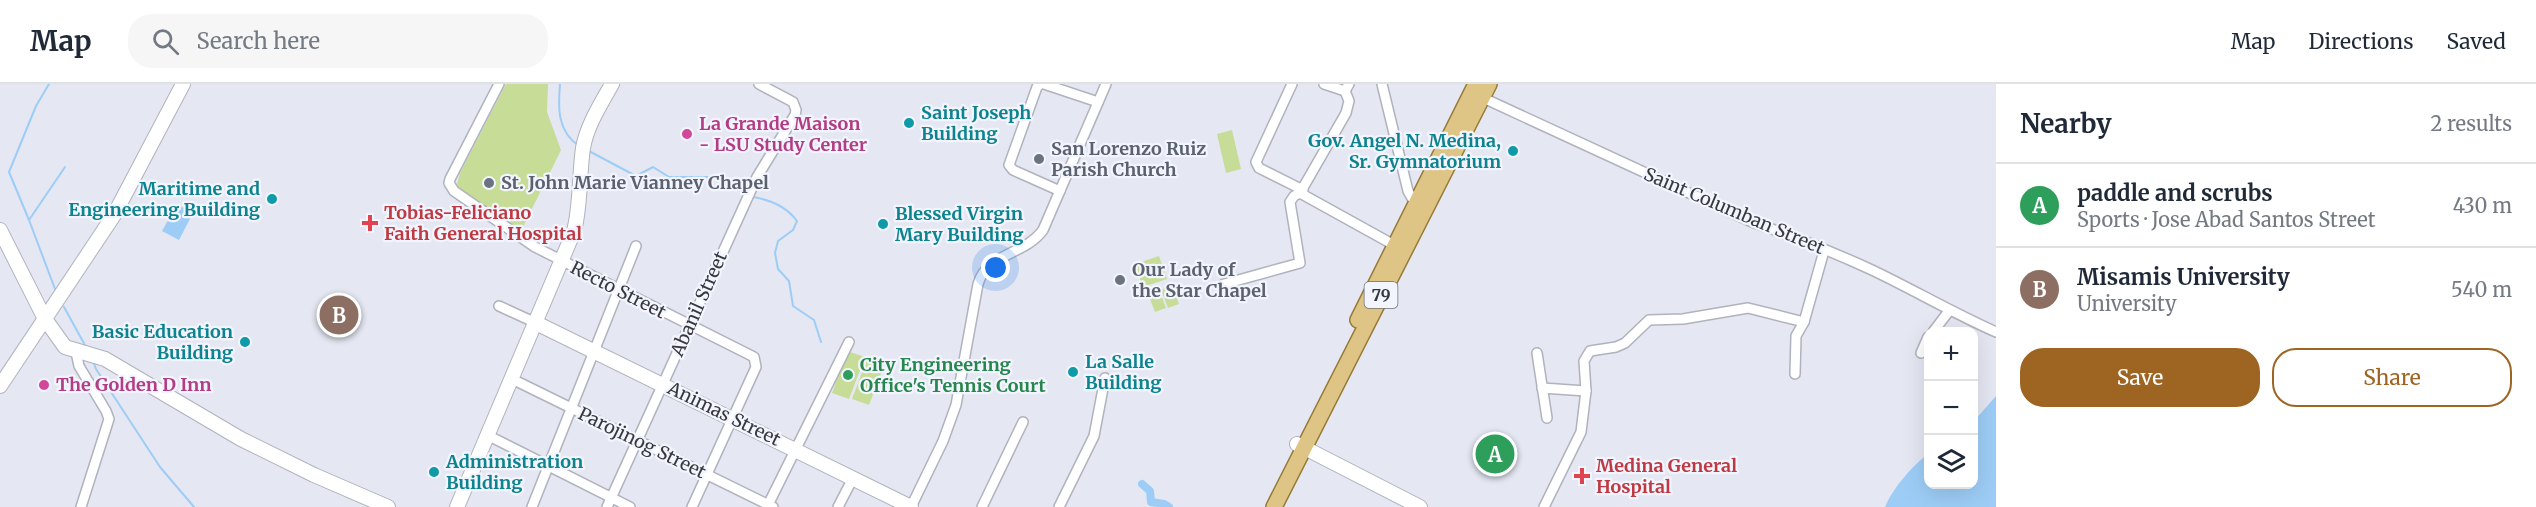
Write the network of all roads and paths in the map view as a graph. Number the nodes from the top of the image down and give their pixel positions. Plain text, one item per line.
1 (183, 84) edge
2 (499, 84) edge
3 (612, 84) edge
4 (759, 84) edge
5 (1042, 84) edge
6 (1106, 84) edge
7 (1292, 84) edge
8 (1324, 84) edge
9 (1382, 84) edge
10 (1347, 88) edge
11 (1480, 90) edge
12 (1098, 102) junction
13 (1060, 191) junction
14 (1302, 191) junction
15 (1421, 204) junction
16 (0, 230) edge
17 (1394, 245) junction
18 (636, 246) dead end
19 (1824, 251) junction
20 (561, 262) junction
21 (1224, 284) dead end
22 (619, 290) junction
23 (499, 306) dead end
24 (1949, 311) junction
25 (45, 320) junction
26 (1804, 322) junction
27 (536, 323) junction
28 (689, 325) junction
29 (1937, 327) edge
30 (1358, 331) junction
31 (1996, 332) edge
32 (849, 342) dead end
33 (1924, 347) edge
34 (595, 350) junction
35 (76, 352) junction
36 (1537, 353) dead end
37 (1921, 353) dead end
38 (1795, 374) dead end
39 (1105, 378) dead end
40 (512, 379) junction
41 (663, 384) junction
42 (0, 386) edge
43 (1542, 388) junction
44 (1586, 391) junction
45 (571, 408) junction
46 (732, 418) junction
47 (1547, 418) dead end
48 (1023, 422) dead end
49 (487, 435) junction
50 (637, 441) junction
51 (1300, 446) junction
52 (794, 448) junction
53 (548, 465) junction
54 (707, 475) junction
55 (853, 478) junction
56 (612, 498) junction
57 (769, 506) edge
58 (81, 507) edge
59 (388, 507) edge
60 (457, 507) edge
61 (532, 507) edge
62 (607, 507) edge
63 (630, 507) edge
64 (692, 507) edge
65 (838, 507) edge
66 (911, 507) edge
67 (982, 507) edge
68 (1059, 507) edge
69 (1264, 507) edge
70 (1274, 507) edge
71 (1420, 507) edge
72 (1544, 507) edge

1 - 25 street
2 - 20 street, Recto Street
3 - 20 street
4 - 28 street, Abanil Street
5 - 12 street
5 - 13 street
6 - 12 street
7 - 14 street
8 - 10 street
9 - 15 street
10 - 14 street
11 - 15 main road, 79
11 - 19 street, Saint Columban Street
12 - 13 street
13 - 66 street
14 - 17 street
14 - 21 street
15 - 17 main road, 79
15 - 30 main road, 79
16 - 25 street
17 - 30 main road, 79
18 - 22 street
19 - 24 street, Saint Columban Street
19 - 26 street
20 - 22 street, Recto Street
20 - 27 street
22 - 28 street, Recto Street
22 - 34 street
23 - 27 street
24 - 29 street
24 - 31 street, Saint Columban Street
25 - 35 street
25 - 42 street
26 - 38 street
26 - 44 street
27 - 34 street, Animas Street
27 - 40 street
28 - 41 street, Abanil Street
28 - 46 street, Recto Street
30 - 51 main road, 79
32 - 52 street
33 - 37 street
34 - 41 street, Animas Street
34 - 45 street
35 - 58 street
35 - 59 street
36 - 43 street
39 - 68 street
40 - 45 street, Parojinog Street
40 - 49 street
41 - 46 street, Animas Street
41 - 50 street, Abanil Street
43 - 44 street
43 - 47 street
44 - 72 street
45 - 50 street, Parojinog Street
45 - 53 street
46 - 52 street, Animas Street
46 - 54 street, Recto Street
48 - 67 street
49 - 53 street
49 - 60 street
50 - 54 street, Parojinog Street
50 - 56 street, Abanil Street
51 - 69 main road, 79
51 - 70 main road, 79
51 - 71 street
52 - 55 street, Animas Street
52 - 57 street
53 - 56 street
53 - 61 street
54 - 57 street, Parojinog Street
54 - 64 street, Recto Street
55 - 65 street
55 - 66 street, Animas Street
56 - 62 street, Abanil Street
56 - 63 street

